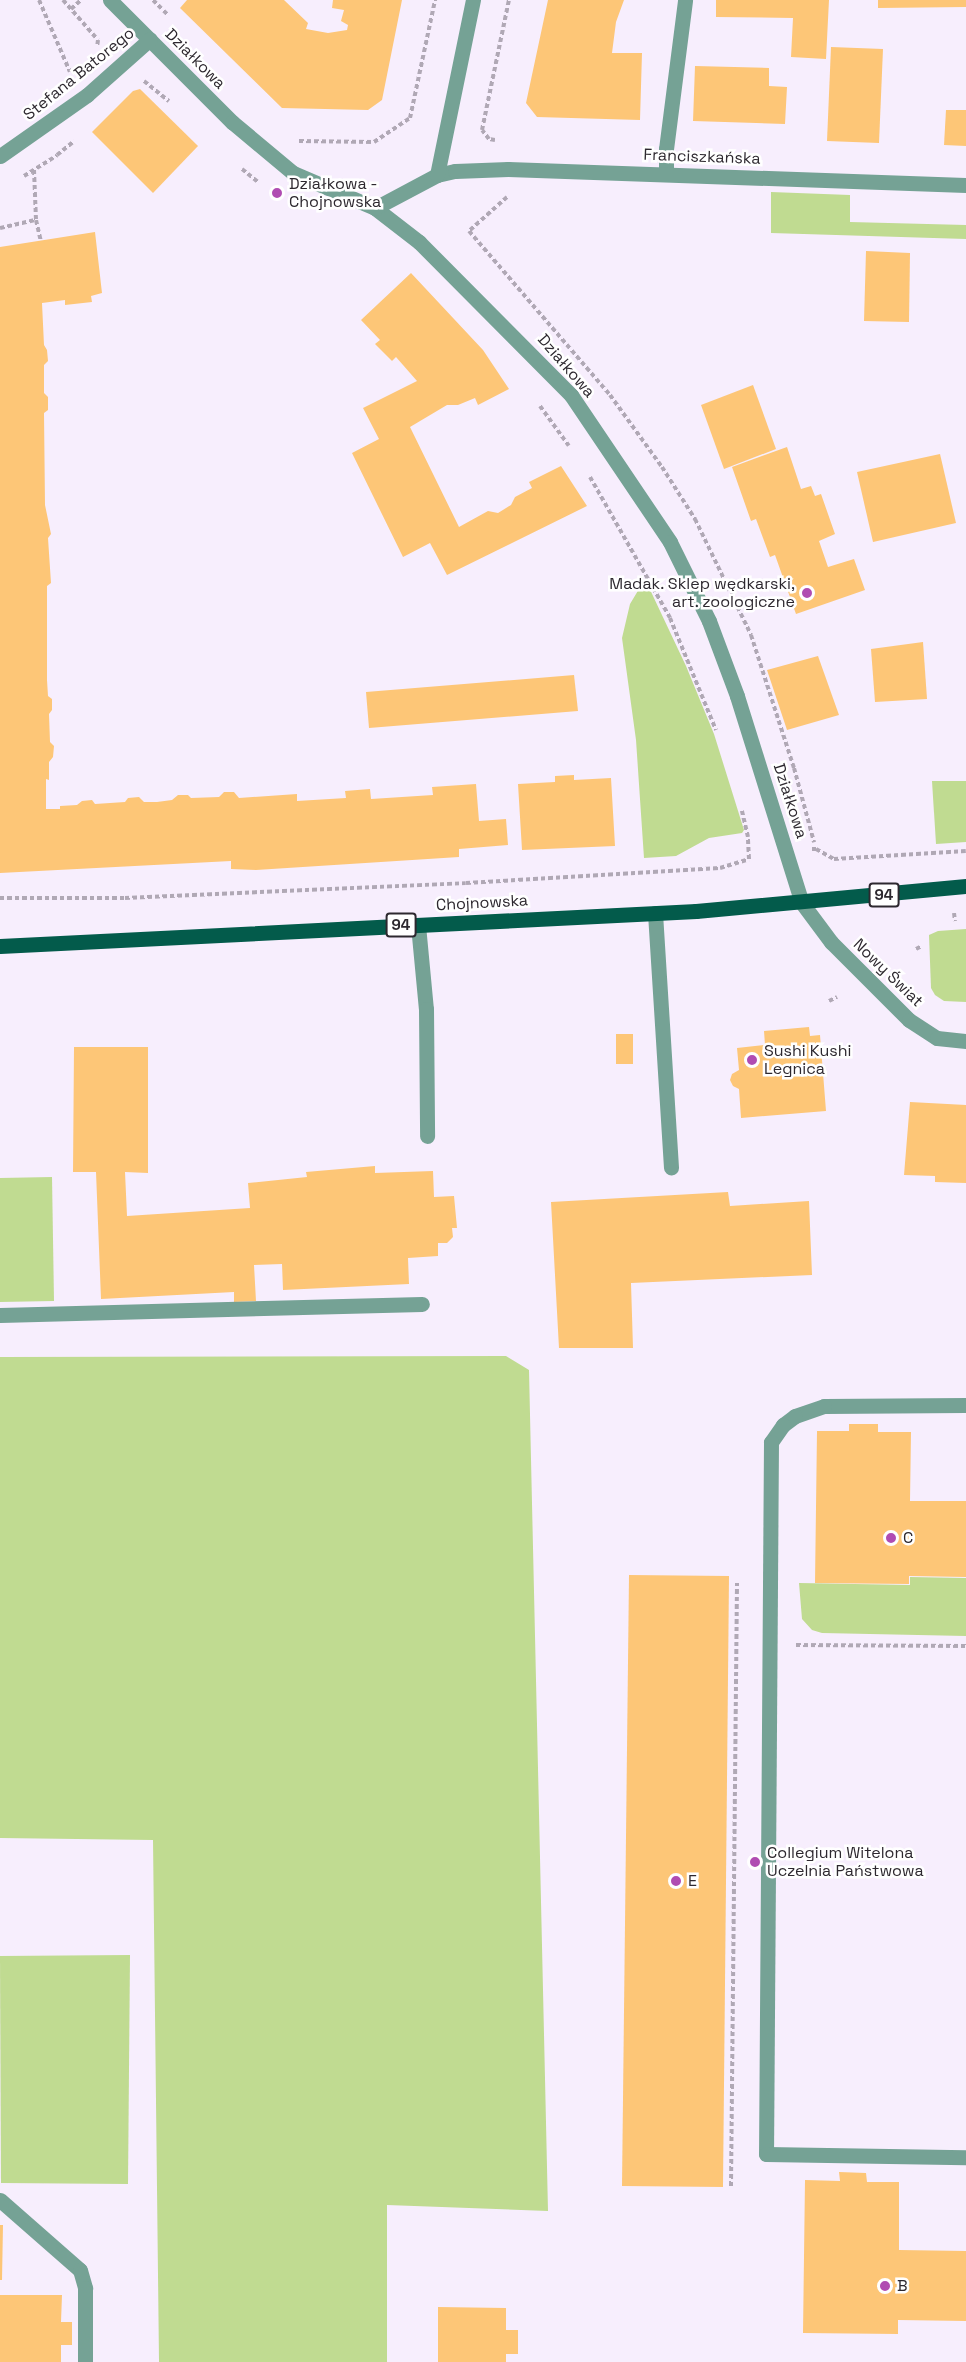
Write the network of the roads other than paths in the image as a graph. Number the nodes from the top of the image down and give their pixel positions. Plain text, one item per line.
1 (111, 0) edge
2 (473, 0) edge
3 (685, 0) edge
4 (150, 39) junction
5 (0, 156) edge
6 (666, 173) junction
7 (437, 176) junction
8 (966, 185) edge
9 (375, 208) junction
10 (966, 886) edge
11 (802, 903) junction
12 (655, 913) junction
13 (418, 925) junction
14 (0, 946) edge
15 (966, 1041) edge
16 (427, 1136) dead end
17 (670, 1167) dead end
18 (422, 1304) dead end
19 (0, 1315) edge
20 (966, 1405) edge
21 (966, 2157) edge
22 (0, 2200) edge
23 (85, 2362) edge

1 - 4 street, Działkowa
2 - 7 street
3 - 6 street
4 - 5 street, Stefana Batorego
4 - 9 street, Działkowa
6 - 7 street, Franciszkańska
6 - 8 street, Franciszkańska
7 - 9 street, Franciszkańska
9 - 11 street, Działkowa
10 - 11 main road, Chojnowska / 94
11 - 12 main road, Chojnowska / 94
11 - 15 street, Nowy Świat
12 - 13 main road, Chojnowska / 94
12 - 17 street
13 - 14 main road, Chojnowska / 94
13 - 16 street
18 - 19 street
20 - 21 street
22 - 23 street

